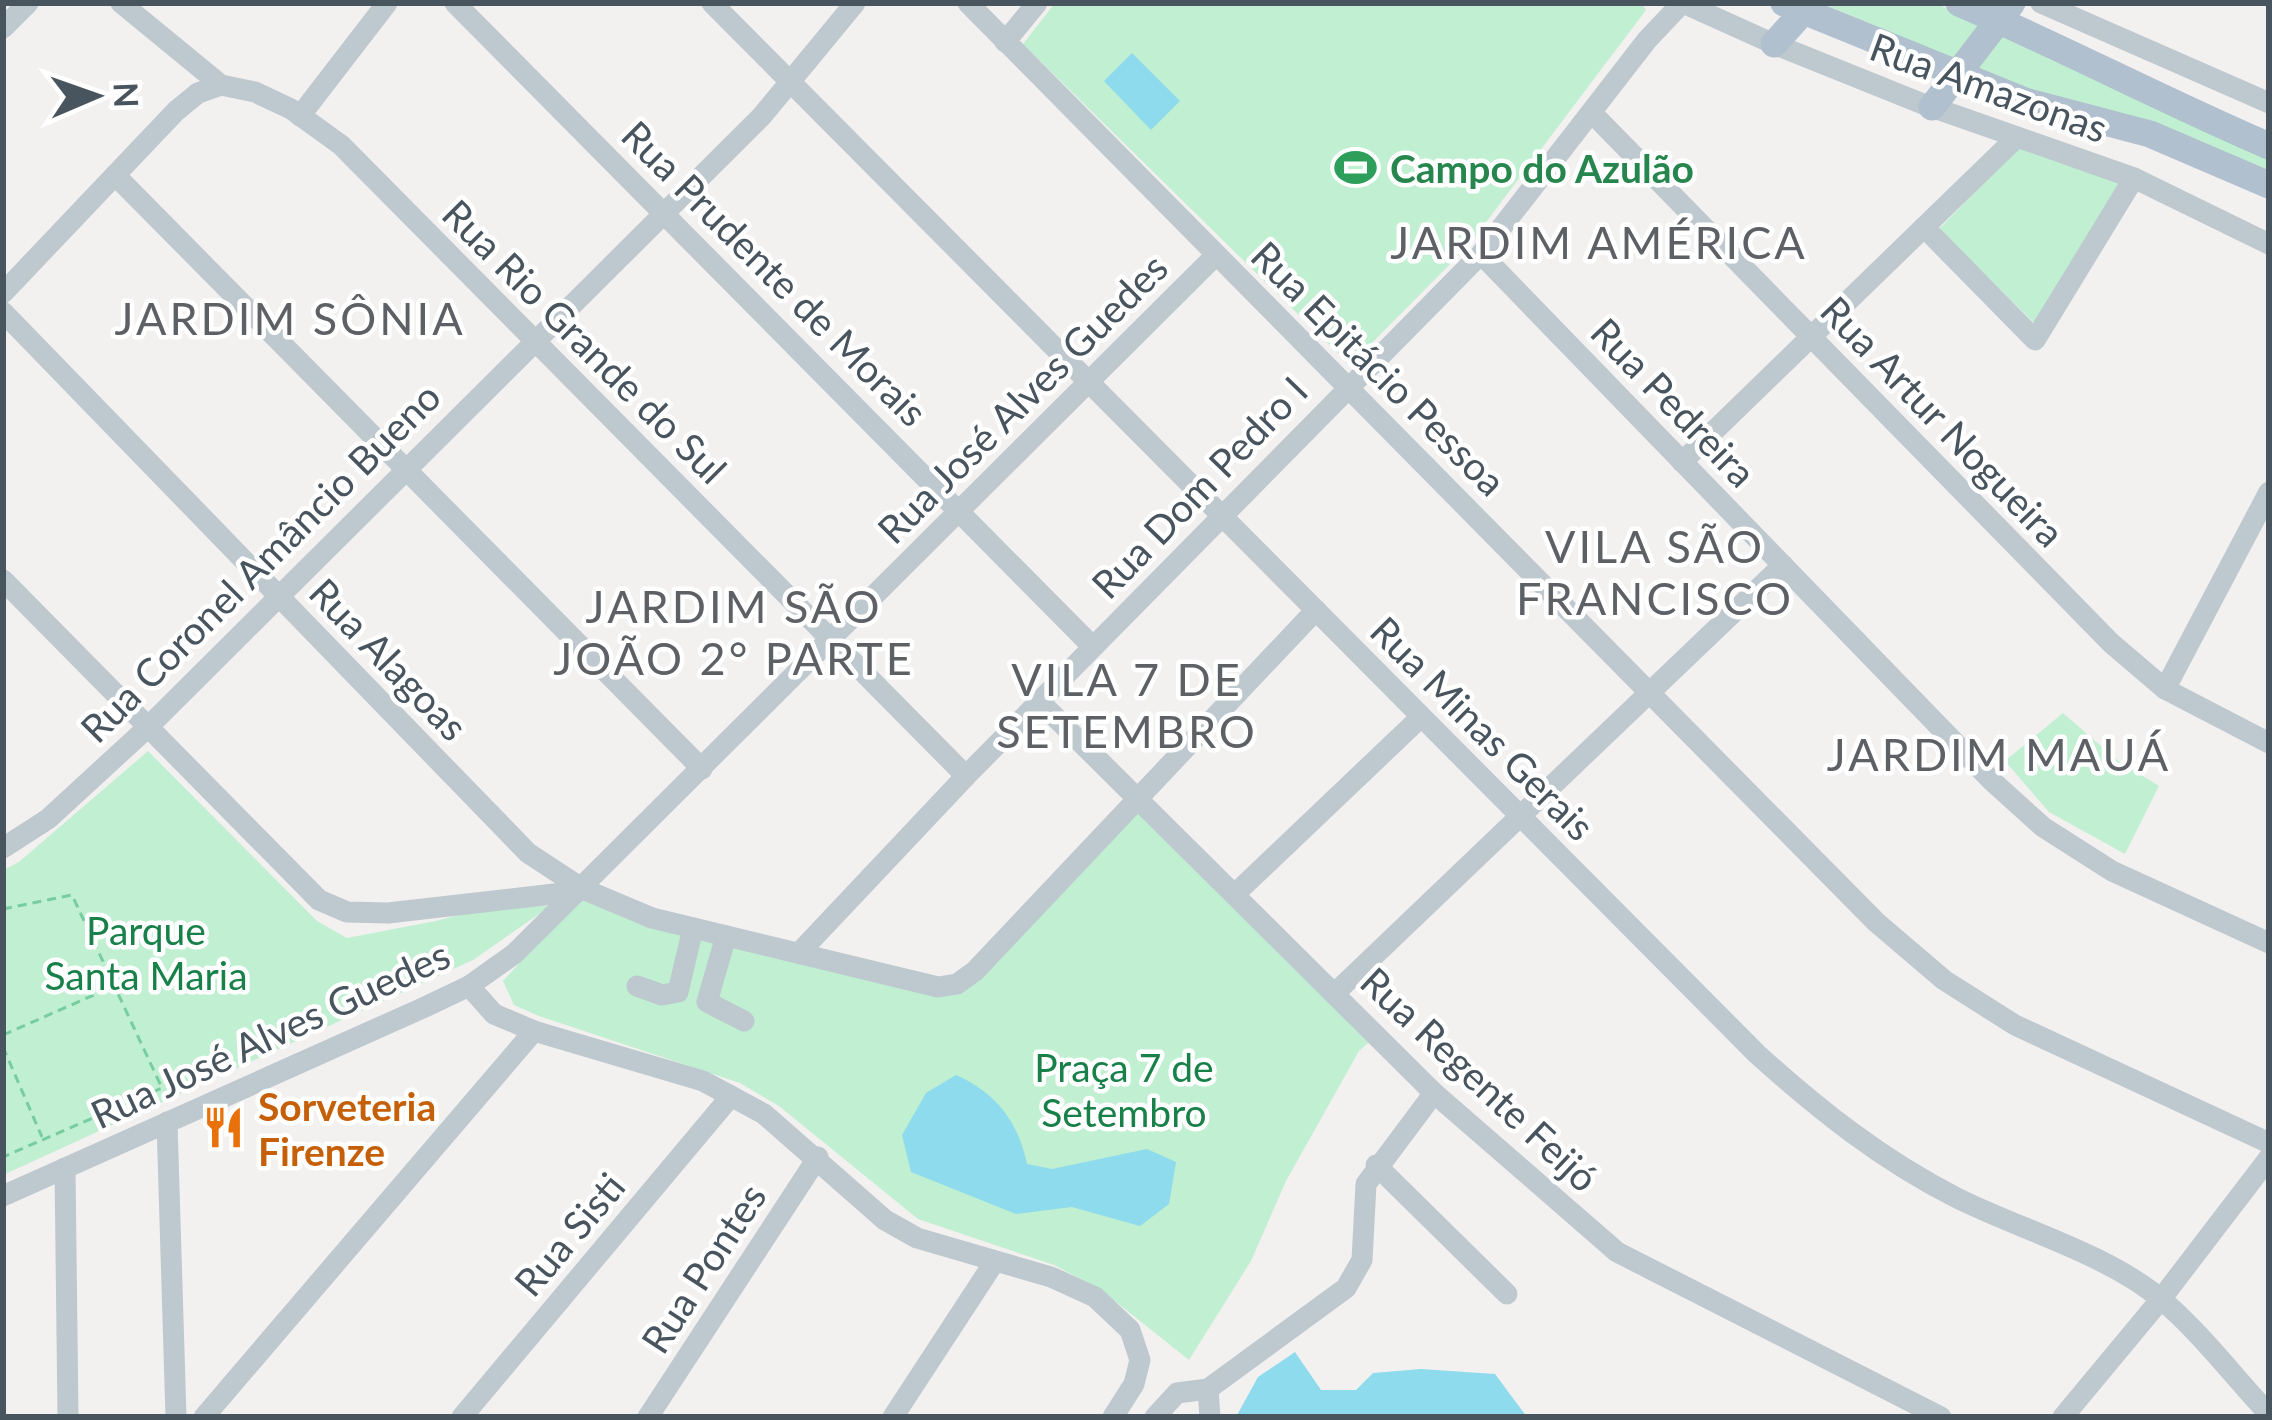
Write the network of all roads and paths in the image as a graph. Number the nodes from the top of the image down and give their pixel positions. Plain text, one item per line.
1 (28, 3) edge
2 (121, 3) edge
3 (387, 3) edge
4 (455, 3) edge
5 (712, 3) edge
6 (855, 3) edge
7 (968, 3) edge
8 (1037, 3) edge
9 (1682, 3) edge
10 (1959, 3) edge
11 (2041, 3) edge
12 (1800, 6) edge
13 (2006, 12) edge
14 (3, 28) edge
15 (1005, 42) junction
16 (1774, 44) junction
17 (1958, 73) junction
18 (790, 81) junction
19 (220, 86) junction
20 (2269, 103) edge
21 (1932, 107) junction
22 (1593, 114) junction
23 (299, 116) junction
24 (2017, 137) junction
25 (2269, 146) edge
26 (115, 175) junction
27 (2134, 178) junction
28 (2269, 185) edge
29 (664, 212) junction
30 (1924, 227) junction
31 (2269, 244) edge
32 (1480, 254) junction
33 (1216, 255) junction
34 (3, 293) edge
35 (3, 312) edge
36 (1811, 337) junction
37 (535, 341) junction
38 (1088, 383) junction
39 (1348, 386) junction
40 (1682, 462) junction
41 (406, 469) junction
42 (2269, 492) edge
43 (960, 512) junction
44 (1221, 516) junction
45 (1783, 566) junction
46 (3, 580) edge
47 (278, 597) junction
48 (1316, 610) junction
49 (831, 640) junction
50 (1093, 646) junction
51 (2165, 689) junction
52 (1650, 693) junction
53 (1039, 701) junction
54 (1421, 717) junction
55 (147, 728) junction
56 (2269, 743) edge
57 (703, 769) junction
58 (966, 776) junction
59 (1138, 798) junction
60 (1520, 816) junction
61 (3, 848) edge
62 (582, 890) junction
63 (1234, 895) junction
64 (3, 909) edge
65 (693, 928) junction
66 (726, 936) junction
67 (2269, 943) edge
68 (799, 953) junction
69 (113, 986) junction
70 (469, 986) junction
71 (637, 986) dead end
72 (1334, 994) junction
73 (744, 1021) dead end
74 (533, 1031) junction
75 (3, 1035) edge
76 (3, 1047) edge
77 (1434, 1093) junction
78 (731, 1096) junction
79 (166, 1122) junction
80 (43, 1138) junction
81 (2269, 1144) edge
82 (3, 1157) edge
83 (818, 1157) junction
84 (2269, 1158) edge
85 (1376, 1165) junction
86 (65, 1168) junction
87 (3, 1196) edge
88 (995, 1261) junction
89 (1508, 1294) dead end
90 (2162, 1299) junction
91 (1208, 1389) junction
92 (2269, 1414) edge
93 (68, 1417) edge
94 (176, 1417) edge
95 (204, 1417) edge
96 (462, 1417) edge
97 (648, 1417) edge
98 (893, 1417) edge
99 (1114, 1417) edge
100 (1154, 1417) edge
101 (1210, 1417) edge
102 (1941, 1417) edge
103 (2063, 1417) edge

1 - 14 street
2 - 19 street, Rua Rio Grande do Sul
3 - 23 street
4 - 29 street, Rua Prudente de Morais
5 - 18 street, Rua Minas Gerais
6 - 18 street, Rua Coronel Amâncio Bueno
7 - 15 street, Rua Epitácio Pessoa
8 - 15 street
9 - 16 street, Rua Amazonas
9 - 22 street, Rua Dom Pedro I
10 - 13 main road
11 - 20 street
12 - 16 main road
12 - 17 main road
13 - 17 main road
13 - 25 main road
15 - 33 street, Rua Epitácio Pessoa
16 - 21 street, Rua Amazonas
17 - 21 main road
17 - 28 main road
18 - 29 street, Rua Coronel Amâncio Bueno
18 - 38 street, Rua Minas Gerais
19 - 23 street, Rua Rio Grande do Sul
19 - 26 street
21 - 24 street, Rua Amazonas
22 - 32 street, Rua Dom Pedro I
22 - 36 street, Rua Artur Nogueira
23 - 37 street, Rua Rio Grande do Sul
24 - 27 street, Rua Amazonas
24 - 30 street
26 - 34 street
26 - 41 street
27 - 30 street
27 - 31 street, Rua Amazonas
29 - 37 street, Rua Coronel Amâncio Bueno
29 - 43 street, Rua Prudente de Morais
30 - 36 street
32 - 39 street, Rua Dom Pedro I
32 - 40 street, Rua Pedreira
33 - 38 street, Rua José Alves Guedes
33 - 39 street, Rua Epitácio Pessoa
35 - 47 street, Rua Alagoas
36 - 40 street
36 - 51 street, Rua Artur Nogueira
37 - 41 street, Rua Coronel Amâncio Bueno
37 - 49 street, Rua Rio Grande do Sul
38 - 43 street, Rua José Alves Guedes
38 - 44 street, Rua Minas Gerais
39 - 44 street, Rua Dom Pedro I
39 - 52 street, Rua Epitácio Pessoa
40 - 45 street, Rua Pedreira
41 - 47 street, Rua Coronel Amâncio Bueno
41 - 57 street
42 - 51 street
43 - 49 street, Rua José Alves Guedes
43 - 50 street, Rua Prudente de Morais
44 - 48 street, Rua Minas Gerais
44 - 50 street, Rua Dom Pedro I
45 - 52 street
45 - 67 street, Rua Pedreira
46 - 55 street
47 - 55 street, Rua Coronel Amâncio Bueno
47 - 62 street, Rua Alagoas
48 - 54 street, Rua Minas Gerais
48 - 59 street
49 - 57 street, Rua José Alves Guedes
49 - 58 street, Rua Rio Grande do Sul
50 - 53 street, Rua Dom Pedro I
51 - 56 street, Rua Artur Nogueira
52 - 60 street
52 - 81 street, Rua Epitácio Pessoa
53 - 58 street, Rua Dom Pedro I
53 - 59 street, Rua Regente Feijó
54 - 60 street, Rua Minas Gerais
54 - 63 street
55 - 61 street, Rua Coronel Amâncio Bueno
55 - 62 street
57 - 62 street, Rua José Alves Guedes
58 - 68 street, Rua Dom Pedro I
59 - 63 street, Rua Regente Feijó
59 - 68 street, Rua Alagoas
60 - 72 street
60 - 90 street, Rua Minas Gerais
62 - 65 street, Rua Alagoas
62 - 70 street, Rua José Alves Guedes
63 - 72 street, Rua Regente Feijó
64 - 69 path
65 - 66 street, Rua Alagoas
65 - 71 street
66 - 68 street, Rua Alagoas
66 - 73 street
69 - 75 path
69 - 80 path
70 - 74 street
70 - 79 street, Rua José Alves Guedes
72 - 77 street, Rua Regente Feijó
74 - 78 street
74 - 95 street
76 - 80 path
77 - 85 street
77 - 102 street, Rua Regente Feijó
78 - 83 street
78 - 96 street, Rua Sisti
79 - 86 street, Rua José Alves Guedes
79 - 94 street
80 - 82 path
83 - 88 street
83 - 97 street, Rua Pontes
84 - 90 street
85 - 89 street
85 - 91 street
86 - 87 street, Rua José Alves Guedes
86 - 93 street
88 - 98 street
88 - 99 street
90 - 92 street, Rua Minas Gerais
90 - 103 street
91 - 100 street
91 - 101 street

